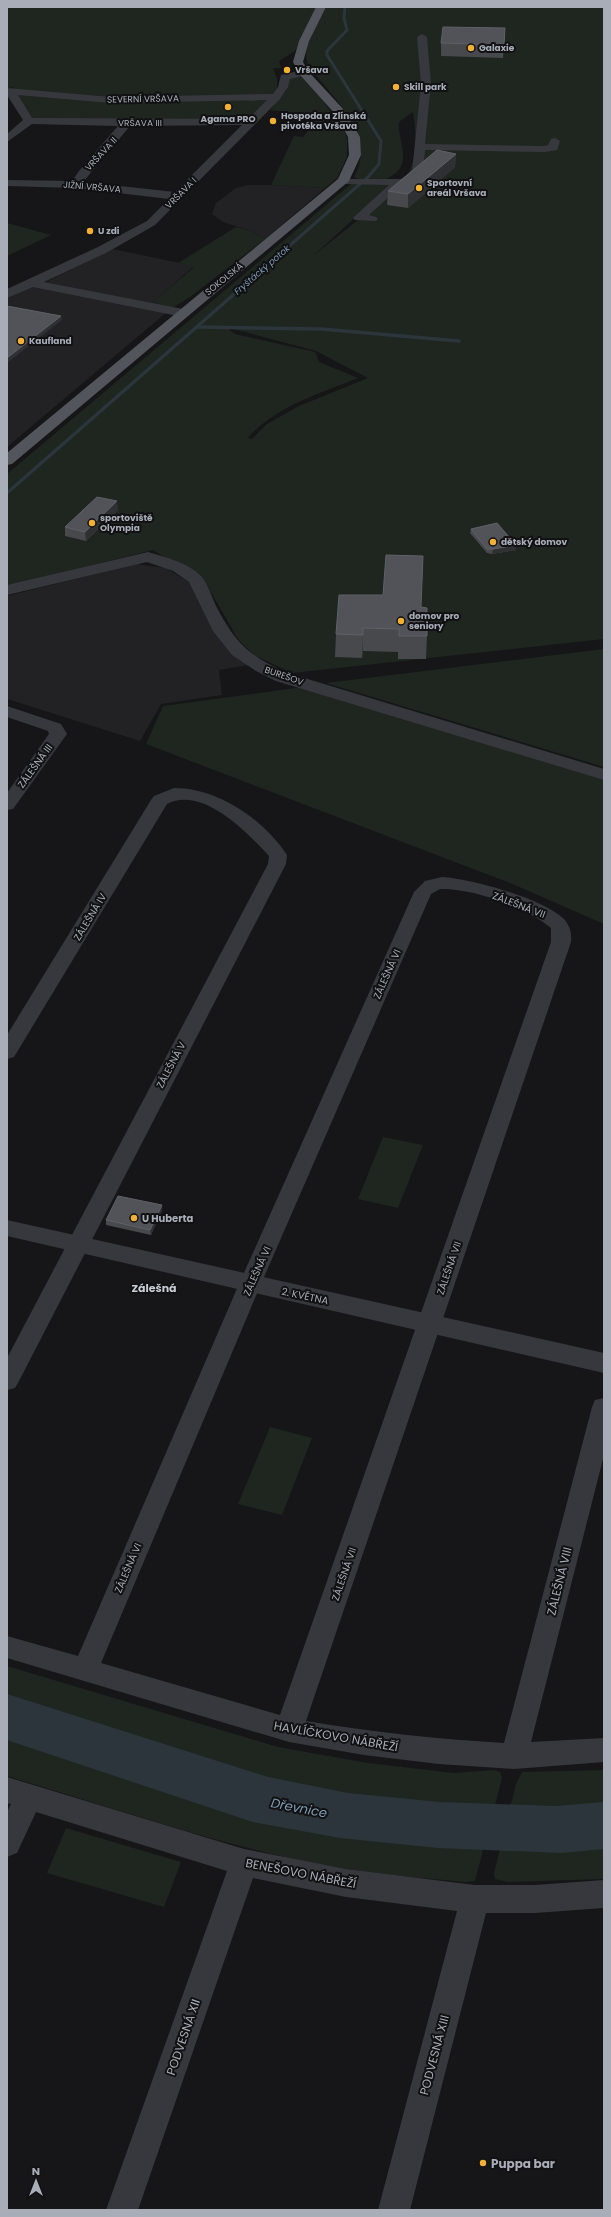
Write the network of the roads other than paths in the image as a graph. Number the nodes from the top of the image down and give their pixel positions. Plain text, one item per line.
1 (321, 7) edge
2 (422, 37) dead end
3 (304, 72) junction
4 (8, 91) edge
5 (276, 97) junction
6 (29, 121) junction
7 (252, 122) junction
8 (127, 123) junction
9 (7, 139) edge
10 (555, 141) dead end
11 (420, 147) junction
12 (343, 180) junction
13 (399, 182) junction
14 (7, 183) edge
15 (76, 185) junction
16 (176, 196) junction
17 (372, 219) dead end
18 (32, 283) junction
19 (7, 294) edge
20 (183, 313) junction
21 (7, 461) edge
22 (7, 590) edge
23 (7, 711) edge
24 (604, 775) edge
25 (180, 792) joint
26 (7, 805) edge
27 (441, 883) joint
28 (7, 1052) edge
29 (7, 1228) edge
30 (78, 1245) junction
31 (250, 1284) junction
32 (431, 1324) junction
33 (604, 1363) edge
34 (7, 1381) edge
35 (604, 1407) edge
36 (7, 1647) edge
37 (85, 1670) junction
38 (289, 1730) junction
39 (604, 1750) edge
40 (514, 1756) junction
41 (17, 1793) edge
42 (7, 1844) edge
43 (244, 1863) junction
44 (604, 1894) edge
45 (475, 1899) junction
46 (122, 2210) edge
47 (394, 2210) edge

1 - 3 main road
2 - 11 street
3 - 5 street, VRŠAVA I
3 - 12 main road, SOKOLSKÁ
4 - 5 street, SEVERNÍ VRŠAVA
4 - 6 street
5 - 7 street, VRŠAVA I
6 - 8 street, VRŠAVA III
6 - 9 street
7 - 8 street, VRŠAVA III
7 - 16 street, VRŠAVA I
8 - 15 street, VRŠAVA II
10 - 11 street
11 - 13 street
12 - 13 street
12 - 20 main road, SOKOLSKÁ
13 - 17 street
14 - 15 street, JIŽNÍ VRŠAVA
15 - 16 street, JIŽNÍ VRŠAVA
16 - 18 street, VRŠAVA I
18 - 19 street, VRŠAVA I
18 - 20 street
20 - 21 main road, SOKOLSKÁ
22 - 24 street, BUREŠOV
23 - 26 street, ZÁLEŠNÁ III
25 - 28 street, ZÁLEŠNÁ IV
25 - 30 street, ZÁLEŠNÁ V
27 - 31 street, ZÁLEŠNÁ VI
27 - 32 street, ZÁLEŠNÁ VII
29 - 30 street, 2. KVĚTNA
30 - 31 street, 2. KVĚTNA
30 - 34 street, ZÁLEŠNÁ V
31 - 32 street, 2. KVĚTNA
31 - 37 street, ZÁLEŠNÁ VI
32 - 33 street, 2. KVĚTNA
32 - 38 street, ZÁLEŠNÁ VII
35 - 40 street, ZÁLEŠNÁ VIII
36 - 37 street, HAVLÍČKOVO NÁBŘEŽÍ
37 - 38 street, HAVLÍČKOVO NÁBŘEŽÍ
38 - 40 street, HAVLÍČKOVO NÁBŘEŽÍ
39 - 40 street, HAVLÍČKOVO NÁBŘEŽÍ
41 - 42 street
41 - 43 street, BENEŠOVO NÁBŘEŽÍ
43 - 45 street, BENEŠOVO NÁBŘEŽÍ
43 - 46 street, PODVESNÁ XII
44 - 45 street, BENEŠOVO NÁBŘEŽÍ
45 - 47 street, PODVESNÁ XIII

